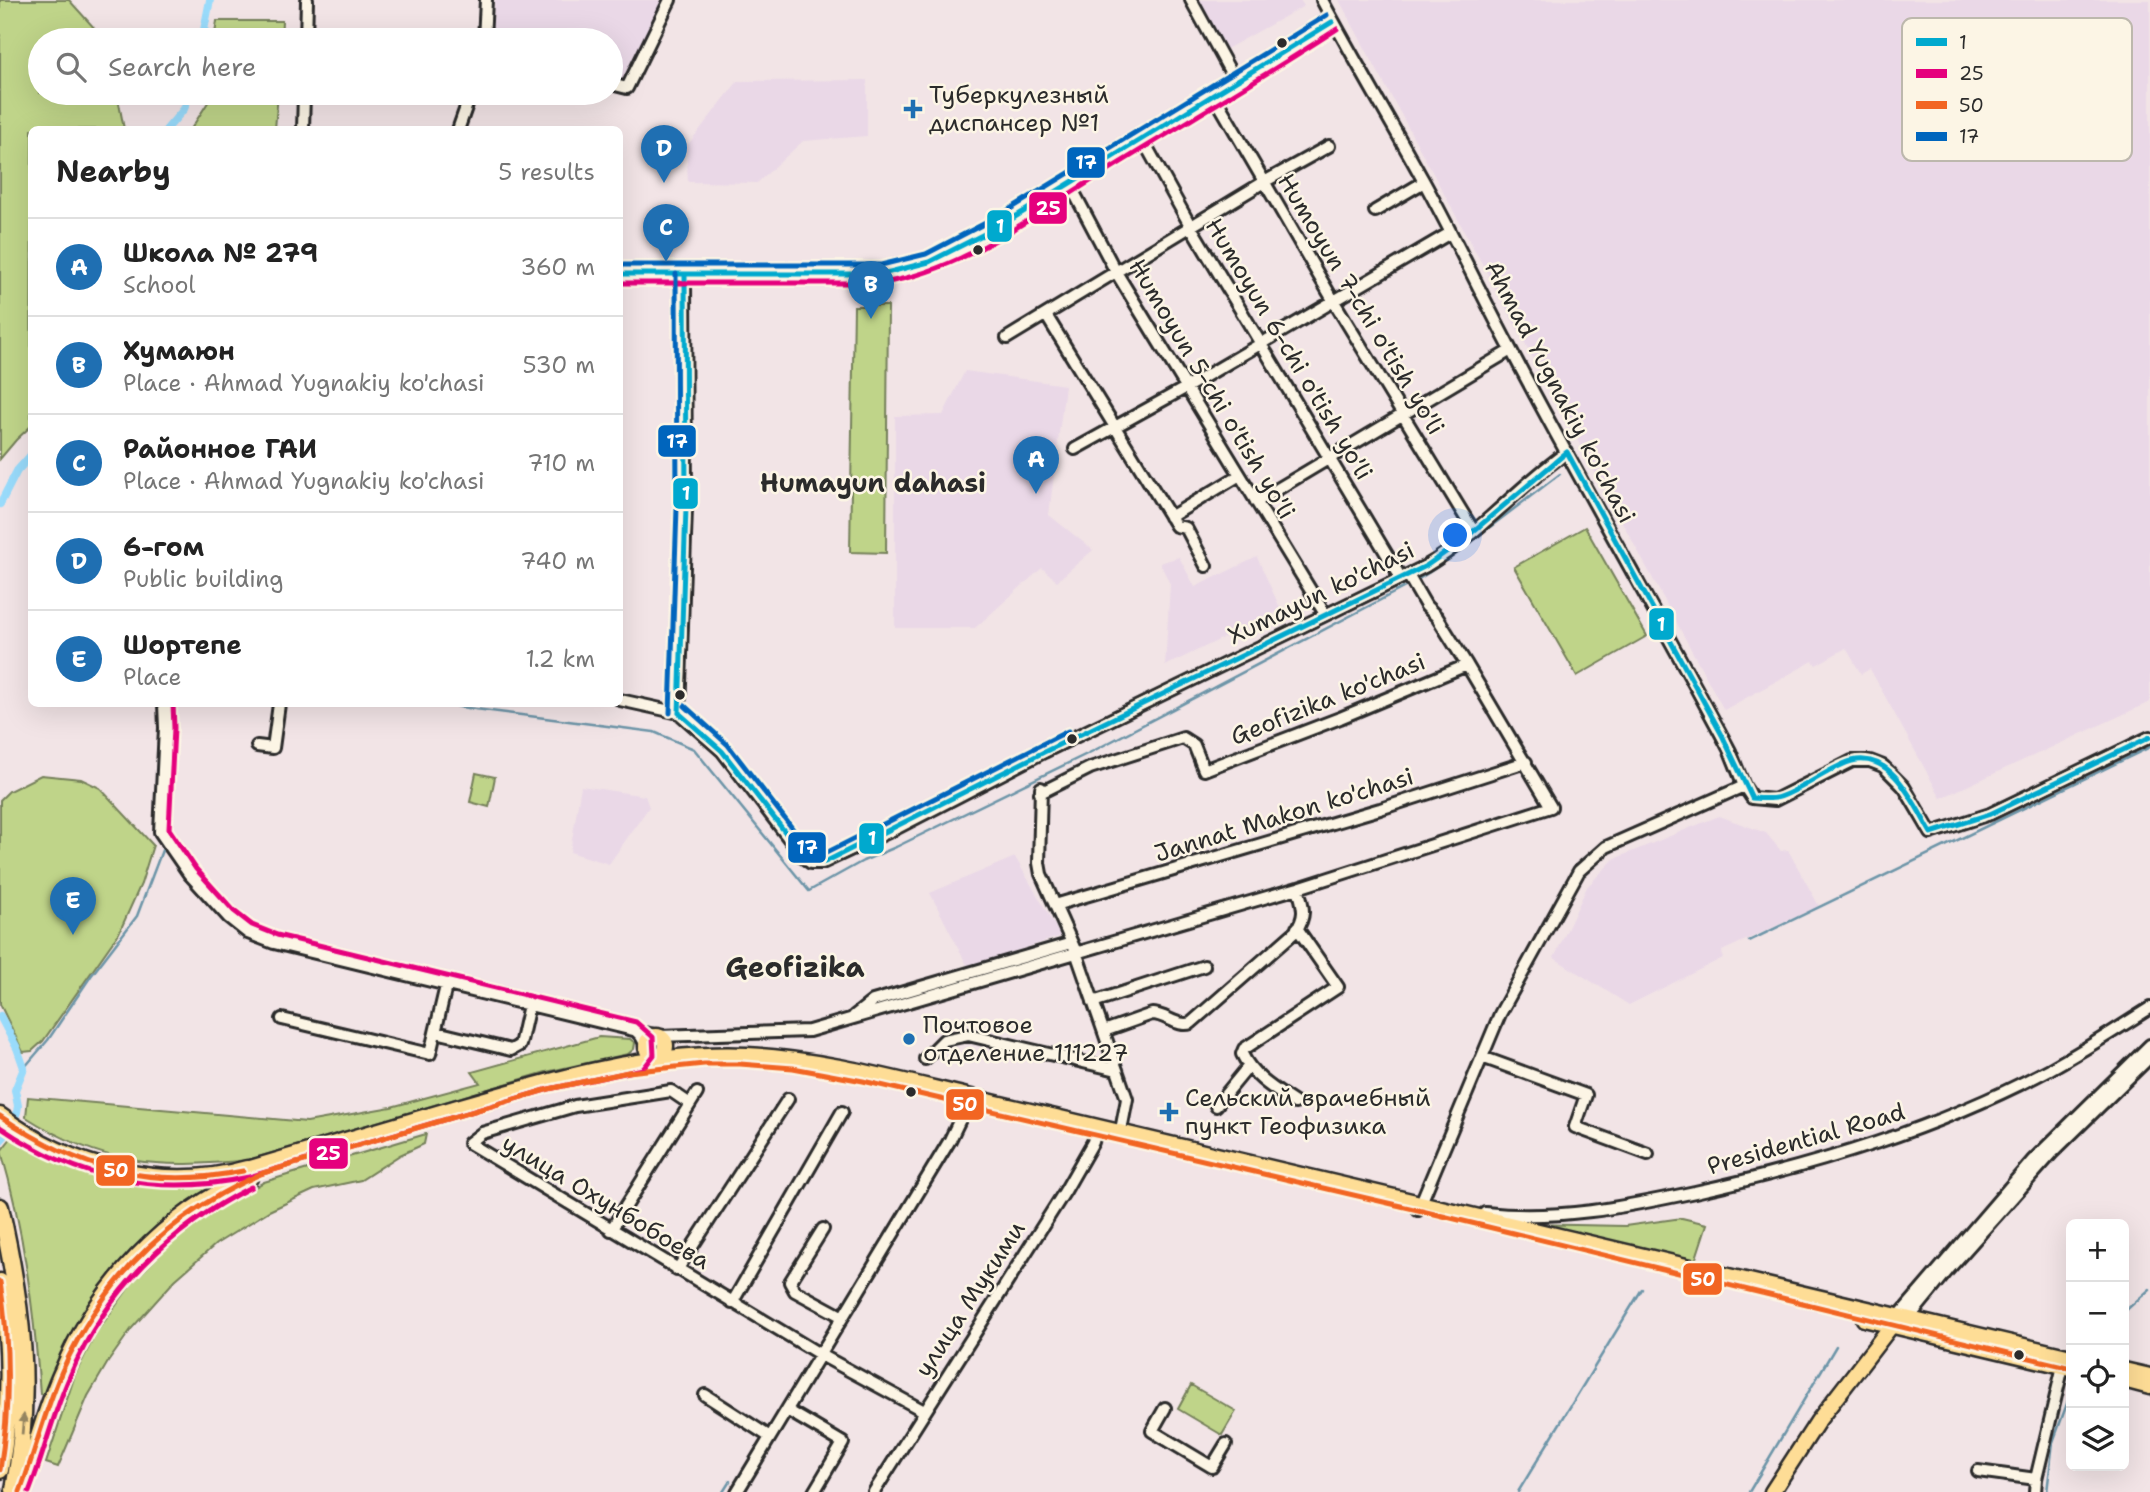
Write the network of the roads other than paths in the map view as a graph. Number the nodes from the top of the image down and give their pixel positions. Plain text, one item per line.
1 (307, 0) edge
2 (486, 0) edge
3 (670, 0) edge
4 (1191, 0) edge
5 (1322, 0) edge
6 (1332, 22) junction
7 (306, 28) edge
8 (485, 28) edge
9 (1237, 84) junction
10 (623, 87) edge
11 (1215, 97) junction
12 (304, 105) edge
13 (467, 105) edge
14 (303, 126) edge
15 (459, 126) edge
16 (1143, 140) junction
17 (1329, 146) dead end
18 (1264, 182) junction
19 (1424, 182) junction
20 (1069, 183) junction
21 (1375, 211) dead end
22 (1191, 227) junction
23 (1450, 233) junction
24 (1116, 272) junction
25 (623, 274) edge
26 (685, 274) junction
27 (1333, 300) junction
28 (1046, 315) junction
29 (1007, 338) dead end
30 (1261, 344) junction
31 (1511, 350) junction
32 (1187, 387) junction
33 (1402, 417) junction
34 (1114, 427) junction
35 (1075, 449) dead end
36 (1567, 452) junction
37 (1330, 459) junction
38 (1240, 475) junction
39 (1256, 502) junction
40 (1170, 517) junction
41 (1473, 530) junction
42 (1206, 566) dead end
43 (1405, 577) junction
44 (1325, 614) junction
45 (1467, 665) junction
46 (623, 701) edge
47 (164, 707) edge
48 (279, 707) edge
49 (679, 713) junction
50 (2150, 737) edge
51 (257, 746) dead end
52 (1525, 762) junction
53 (1744, 786) junction
54 (1298, 888) junction
55 (1055, 905) junction
56 (1297, 928) junction
57 (1074, 948) junction
58 (1204, 966) dead end
59 (446, 986) junction
60 (1093, 1002) junction
61 (529, 1005) junction
62 (2150, 1008) edge
63 (282, 1019) dead end
64 (1104, 1031) junction
65 (436, 1032) junction
66 (2150, 1045) edge
67 (657, 1055) junction
68 (1482, 1057) junction
69 (2150, 1057) edge
70 (925, 1059) dead end
71 (1248, 1067) junction
72 (1117, 1070) junction
73 (697, 1093) dead end
74 (788, 1099) dead end
75 (966, 1100) junction
76 (1295, 1102) dead end
77 (690, 1104) junction
78 (1216, 1106) dead end
79 (842, 1112) dead end
80 (3, 1118) edge
81 (1122, 1125) dead end
82 (1096, 1131) junction
83 (1648, 1154) dead end
84 (248, 1174) junction
85 (0, 1207) edge
86 (1419, 1207) junction
87 (1447, 1209) junction
88 (822, 1229) dead end
89 (611, 1230) junction
90 (677, 1270) junction
91 (0, 1282) edge
92 (732, 1303) junction
93 (843, 1317) junction
94 (1900, 1322) junction
95 (821, 1355) junction
96 (2066, 1363) edge
97 (2129, 1371) edge
98 (2066, 1374) edge
99 (2150, 1376) edge
100 (2129, 1381) edge
101 (2150, 1387) edge
102 (705, 1395) dead end
103 (1165, 1408) dead end
104 (787, 1410) junction
105 (924, 1411) junction
106 (770, 1437) junction
107 (1226, 1444) dead end
108 (0, 1470) edge
109 (1978, 1471) dead end
110 (2036, 1479) junction
111 (13, 1492) edge
112 (20, 1492) edge
113 (737, 1492) edge
114 (814, 1492) edge
115 (874, 1492) edge
116 (1772, 1492) edge
117 (1780, 1492) edge
118 (2035, 1492) edge

1 - 7 street
2 - 8 street
3 - 10 street
4 - 9 street
5 - 6 street, Ahmad Yugnakiy ko'chasi
6 - 9 street
6 - 19 street, Ahmad Yugnakiy ko'chasi
9 - 11 street
11 - 16 street
11 - 18 street, Humoyun 7-chi o'tish yo'li
12 - 14 street
13 - 15 street
16 - 20 street
16 - 22 street, Humoyun 6-chi o'tish yo'li
17 - 18 street
18 - 22 street
18 - 27 street, Humoyun 7-chi o'tish yo'li
19 - 21 street
19 - 23 street, Ahmad Yugnakiy ko'chasi
20 - 24 street, Humoyun 5-chi o'tish yo'li
20 - 26 street
22 - 24 street
22 - 30 street, Humoyun 6-chi o'tish yo'li
23 - 27 street
23 - 31 street, Ahmad Yugnakiy ko'chasi
24 - 28 street
24 - 32 street, Humoyun 5-chi o'tish yo'li
25 - 26 street
26 - 49 street
27 - 30 street
27 - 33 street, Humoyun 7-chi o'tish yo'li
28 - 29 street
28 - 34 street
30 - 32 street
30 - 37 street, Humoyun 6-chi o'tish yo'li
31 - 33 street
31 - 36 street, Ahmad Yugnakiy ko'chasi
32 - 34 street
32 - 38 street, Humoyun 5-chi o'tish yo'li
33 - 37 street
33 - 41 street, Humoyun 7-chi o'tish yo'li
34 - 35 street
34 - 40 street
36 - 41 street, Xumayun ko'chasi
36 - 53 street, Ahmad Yugnakiy ko'chasi
37 - 39 street
37 - 43 street, Humoyun 6-chi o'tish yo'li
38 - 39 street, Humoyun 5-chi o'tish yo'li
38 - 40 street
39 - 44 street, Humoyun 5-chi o'tish yo'li
40 - 42 street
41 - 43 street, Xumayun ko'chasi
43 - 44 street, Xumayun ko'chasi
43 - 45 street, Humoyun 6-chi o'tish yo'li
44 - 49 street, Xumayun ko'chasi
45 - 52 street, Humoyun 6-chi o'tish yo'li
45 - 55 street, Geofizika ko'chasi
46 - 49 street
47 - 59 street
48 - 51 street
50 - 53 street
52 - 54 street, Humoyun 6-chi o'tish yo'li
52 - 55 street, Jannat Makon ko'chasi
53 - 68 street
54 - 56 street
54 - 57 street
55 - 57 street
56 - 64 street
56 - 71 street
57 - 60 street
57 - 67 street
58 - 60 street
59 - 61 street
59 - 65 street
60 - 64 street
61 - 65 street
61 - 67 street
62 - 87 street, Presidential Road
63 - 65 street
64 - 72 street
66 - 94 street
67 - 75 main road
67 - 84 main road
68 - 83 street
68 - 86 street
69 - 94 street
70 - 72 street
71 - 76 street
71 - 78 street
72 - 81 street
73 - 77 street
74 - 90 street
75 - 82 main road
75 - 93 street
77 - 89 street
77 - 89 street, улица Охунбобоева
79 - 92 street
80 - 84 highway
82 - 86 main road
82 - 105 street, улица Мукими
84 - 112 highway
111 -> 85 highway
86 - 87 main road
86 - 94 main road
87 - 94 main road
88 - 93 street
89 - 90 street, улица Охунбобоева
90 - 92 street, улица Охунбобоева
91 - 108 highway
92 - 95 street, улица Охунбобоева
93 - 95 street
94 - 96 main road
94 - 116 main road
94 - 117 main road
95 - 104 street
95 - 105 street, улица Охунбобоева
97 - 99 main road
98 - 110 street
100 - 101 main road
102 - 106 street
103 - 107 street
104 - 106 street
104 - 114 street
105 - 115 street, улица Мукими
106 - 113 street
109 - 110 street
110 - 118 street

